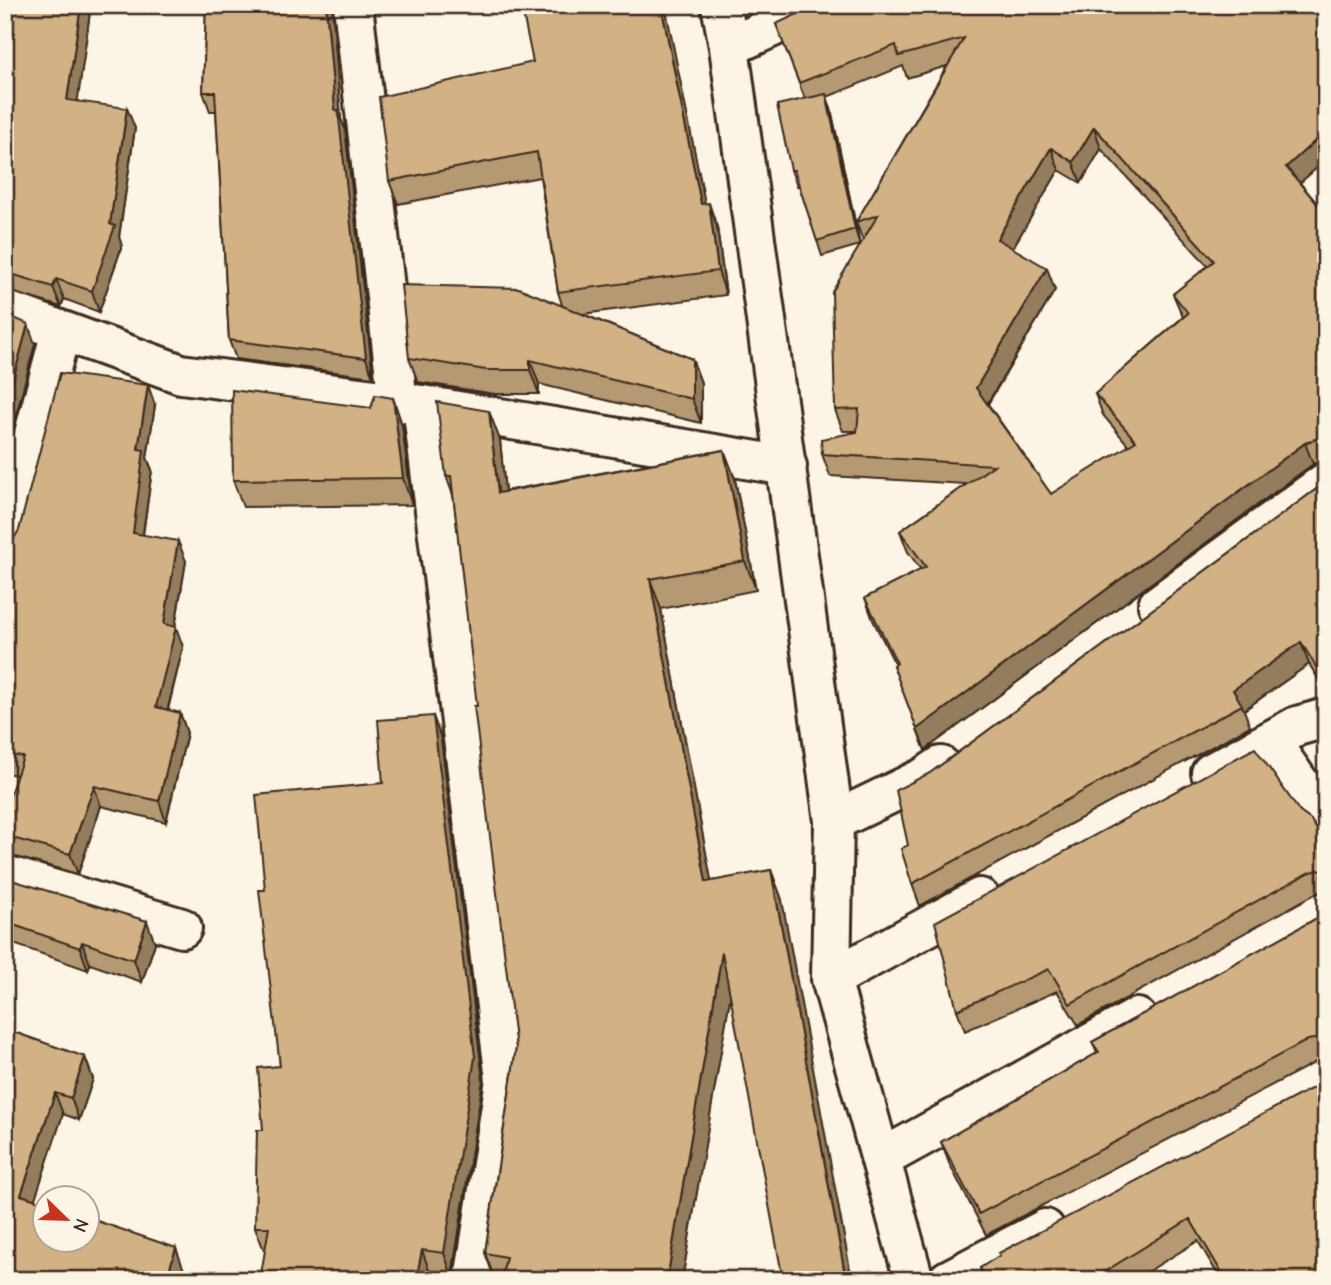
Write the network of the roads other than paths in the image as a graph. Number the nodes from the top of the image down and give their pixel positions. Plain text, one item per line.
1 (353, 5) edge
2 (721, 5) edge
3 (820, 5) edge
4 (729, 47) junction
5 (5, 310) edge
6 (61, 331) junction
7 (410, 404) junction
8 (787, 466) junction
9 (1326, 482) edge
10 (5, 544) edge
11 (1125, 629) edge
12 (1326, 718) edge
13 (1270, 741) junction
14 (970, 744) edge
15 (1185, 787) edge
16 (834, 821) junction
17 (1326, 821) edge
18 (5, 875) edge
19 (1014, 880) edge
20 (182, 928) dead end
21 (831, 979) junction
22 (1170, 1000) edge
23 (881, 1159) junction
24 (1070, 1216) edge
25 (474, 1280) edge
26 (914, 1280) edge
27 (948, 1280) edge

1 - 7 street
2 - 4 street
3 - 4 street
4 - 8 street
5 - 6 street
6 - 7 street
6 - 10 street
7 - 8 street
7 - 25 street
8 - 16 street
9 - 11 street
12 - 13 street
13 - 15 street
13 - 17 street
14 - 16 street
16 - 21 street
18 - 20 street
19 - 21 street
21 - 23 street
22 - 23 street
23 - 26 street
24 - 27 street

